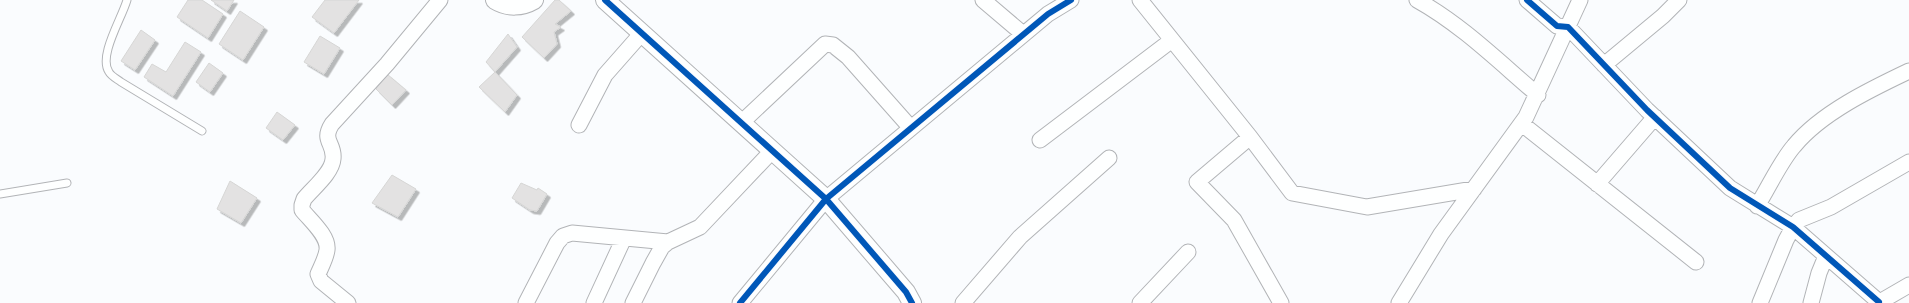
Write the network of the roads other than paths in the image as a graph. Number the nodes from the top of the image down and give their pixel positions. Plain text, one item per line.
1 (127, 0) edge
2 (440, 0) edge
3 (495, 0) edge
4 (534, 0) edge
5 (605, 0) edge
6 (984, 0) edge
7 (1071, 0) edge
8 (1140, 0) edge
9 (1417, 0) edge
10 (1527, 0) edge
11 (1580, 0) edge
12 (1679, 0) edge
13 (1568, 27) junction
14 (642, 33) junction
15 (1023, 34) junction
16 (1172, 40) junction
17 (1604, 64) junction
18 (1909, 71) edge
19 (1538, 95) junction
20 (1655, 117) junction
21 (741, 123) junction
22 (1522, 124) junction
23 (579, 125) dead end
24 (910, 127) junction
25 (202, 131) dead end
26 (1250, 137) junction
27 (1040, 140) dead end
28 (772, 151) junction
29 (1109, 158) dead end
30 (1909, 162) edge
31 (67, 182) dead end
32 (1597, 184) junction
33 (1474, 189) junction
34 (0, 194) edge
35 (826, 199) junction
36 (1758, 206) junction
37 (1793, 227) junction
38 (624, 238) junction
39 (668, 242) junction
40 (1188, 252) dead end
41 (1826, 256) junction
42 (1696, 262) dead end
43 (1909, 285) edge
44 (348, 303) edge
45 (526, 303) edge
46 (594, 303) edge
47 (633, 303) edge
48 (740, 303) edge
49 (912, 303) edge
50 (963, 303) edge
51 (1140, 303) edge
52 (1281, 303) edge
53 (1399, 303) edge
54 (1760, 303) edge
55 (1811, 303) edge
56 (1878, 303) edge

1 - 25 lane
2 - 44 street
3 - 4 street
5 - 14 street
6 - 15 street
7 - 15 street
8 - 16 street
9 - 19 street
10 - 13 street
11 - 13 street
12 - 17 street
13 - 17 street
13 - 19 street
14 - 21 street
14 - 23 street
15 - 24 street
16 - 26 street
16 - 27 street
17 - 20 street
18 - 36 street
19 - 22 street
20 - 32 street
20 - 36 street
21 - 24 street
21 - 28 street
22 - 32 street
22 - 33 street
24 - 35 street
26 - 33 street
26 - 52 street
28 - 35 street
28 - 39 street
29 - 50 street
30 - 37 street
31 - 34 lane
32 - 42 street
33 - 53 street
35 - 48 street
35 - 49 street
36 - 37 street
37 - 41 street
37 - 54 street
38 - 39 street
38 - 45 street
38 - 46 street
39 - 47 street
40 - 51 street
41 - 55 street
41 - 56 street
43 - 56 street

